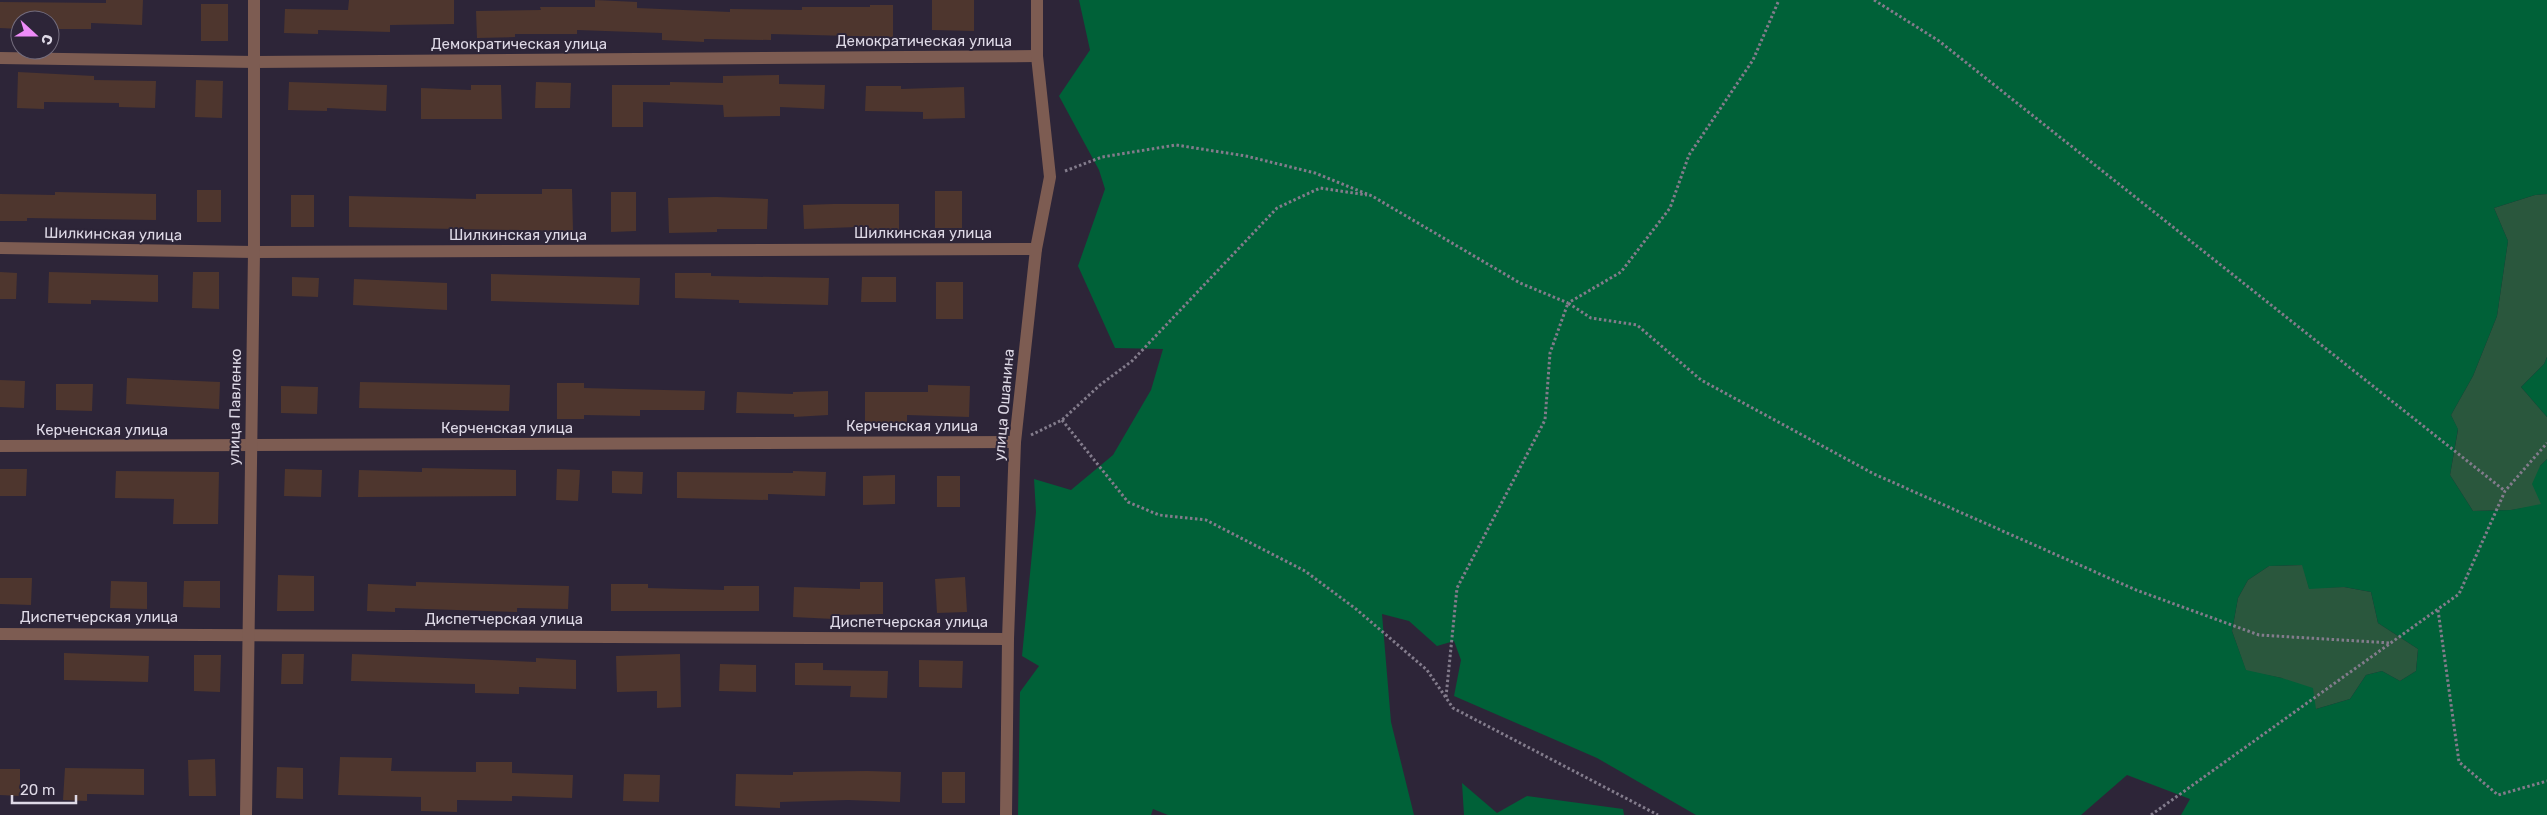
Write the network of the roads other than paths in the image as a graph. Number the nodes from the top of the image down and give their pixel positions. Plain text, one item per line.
1 (254, 0) edge
2 (1037, 0) edge
3 (1038, 56) junction
4 (0, 58) edge
5 (255, 62) junction
6 (0, 248) edge
7 (1036, 249) junction
8 (254, 252) junction
9 (1015, 442) junction
10 (250, 445) junction
11 (0, 446) edge
12 (0, 634) edge
13 (248, 634) junction
14 (1008, 639) junction
15 (246, 815) edge
16 (1006, 815) edge

1 - 5 street, улица Павленко
2 - 3 street, улица Ошанина
3 - 5 street, Демократическая улица
3 - 7 street, улица Ошанина
4 - 5 street, Демократическая улица
5 - 8 street, улица Павленко
6 - 8 street, Шилкинская улица
7 - 8 street, Шилкинская улица
7 - 9 street, улица Ошанина
8 - 10 street, улица Павленко
9 - 10 street, Керченская улица
9 - 14 street, улица Ошанина
10 - 11 street, Керченская улица
10 - 13 street, улица Павленко
12 - 13 street, Диспетчерская улица
13 - 14 street, Диспетчерская улица
13 - 15 street, улица Павленко
14 - 16 street, улица Ошанина

